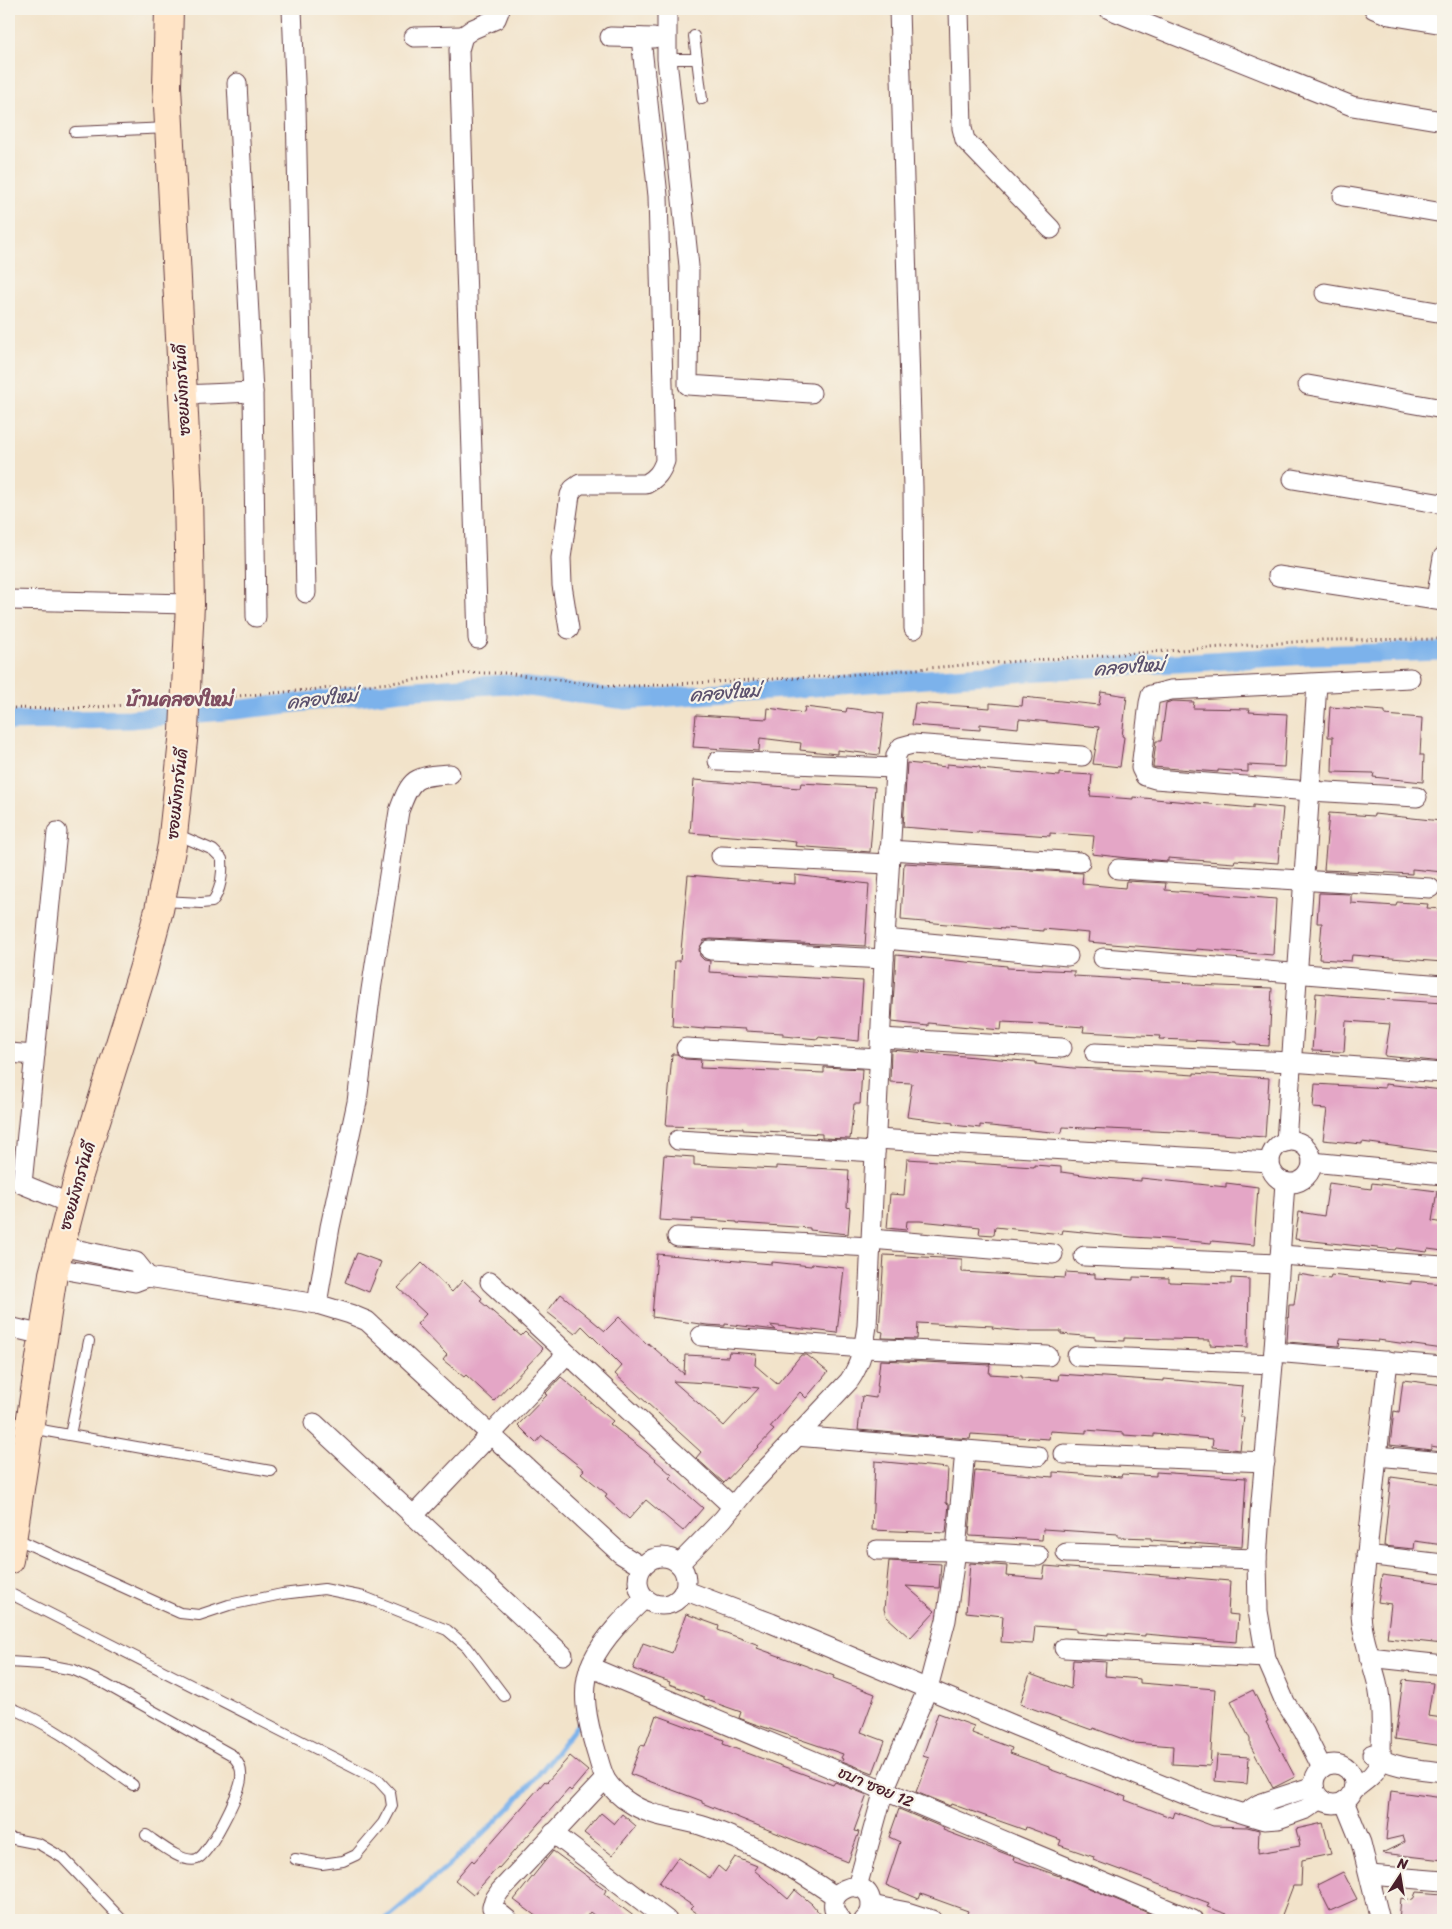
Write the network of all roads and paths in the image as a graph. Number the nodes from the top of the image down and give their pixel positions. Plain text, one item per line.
1 (169, 9) edge
2 (292, 9) edge
3 (500, 9) edge
4 (667, 9) edge
5 (899, 9) edge
6 (959, 9) edge
7 (1109, 9) edge
8 (1374, 9) edge
9 (1443, 24) edge
10 (463, 36) junction
11 (610, 36) dead end
12 (694, 36) dead end
13 (414, 37) dead end
14 (641, 38) junction
15 (667, 39) junction
16 (698, 59) junction
17 (667, 60) junction
18 (237, 83) dead end
19 (702, 99) dead end
20 (1443, 120) edge
21 (169, 128) junction
22 (75, 132) dead end
23 (1344, 196) dead end
24 (1443, 213) edge
25 (1051, 229) dead end
26 (1325, 293) dead end
27 (1443, 313) edge
28 (1308, 385) dead end
29 (253, 392) junction
30 (811, 393) dead end
31 (183, 395) junction
32 (1443, 409) edge
33 (1293, 479) dead end
34 (1443, 504) edge
35 (1443, 557) edge
36 (1278, 576) dead end
37 (306, 593) dead end
38 (9, 600) edge
39 (1440, 600) edge
40 (190, 604) junction
41 (256, 617) dead end
42 (569, 629) dead end
43 (914, 630) dead end
44 (478, 639) dead end
45 (1443, 639) edge
46 (1410, 678) dead end
47 (1317, 684) junction
48 (180, 692) junction
49 (9, 708) edge
50 (1082, 756) dead end
51 (718, 761) dead end
52 (894, 768) junction
53 (450, 774) dead end
54 (1310, 792) junction
55 (1417, 797) dead end
56 (58, 832) dead end
57 (173, 833) junction
58 (721, 856) dead end
59 (889, 857) junction
60 (1080, 862) dead end
61 (1118, 868) dead end
62 (1305, 880) junction
63 (1430, 888) dead end
64 (161, 900) junction
65 (885, 939) junction
66 (710, 950) dead end
67 (1068, 956) dead end
68 (1103, 958) dead end
69 (884, 959) junction
70 (1298, 975) junction
71 (1443, 985) edge
72 (881, 1038) junction
73 (686, 1048) dead end
74 (1062, 1048) dead end
75 (1095, 1053) dead end
76 (9, 1054) edge
77 (35, 1055) junction
78 (879, 1059) junction
79 (1291, 1062) junction
80 (1443, 1073) edge
81 (678, 1140) dead end
82 (1286, 1142) junction
83 (876, 1146) junction
84 (1270, 1162) junction
85 (1312, 1162) junction
86 (1443, 1174) edge
87 (1285, 1182) junction
88 (15, 1183) edge
89 (71, 1204) junction
90 (677, 1237) dead end
91 (871, 1243) junction
92 (1053, 1254) dead end
93 (1084, 1256) dead end
94 (58, 1257) junction
95 (1279, 1259) junction
96 (1443, 1266) edge
97 (490, 1282) dead end
98 (317, 1304) junction
99 (9, 1327) edge
100 (43, 1336) junction
101 (701, 1336) dead end
102 (90, 1341) dead end
103 (864, 1348) junction
104 (567, 1354) junction
105 (1048, 1356) dead end
106 (1077, 1356) dead end
107 (1273, 1358) junction
108 (1388, 1361) junction
109 (1443, 1366) edge
110 (314, 1423) dead end
111 (29, 1427) junction
112 (491, 1434) junction
113 (70, 1435) junction
114 (796, 1436) junction
115 (965, 1450) junction
116 (1064, 1454) dead end
117 (1038, 1456) dead end
118 (1377, 1456) junction
119 (1265, 1462) junction
120 (1443, 1462) edge
121 (271, 1471) dead end
122 (733, 1507) junction
123 (413, 1516) junction
124 (10, 1544) edge
125 (877, 1550) dead end
126 (956, 1551) junction
127 (1066, 1553) dead end
128 (1366, 1555) junction
129 (1040, 1556) dead end
130 (1257, 1560) junction
131 (679, 1564) junction
132 (1443, 1564) edge
133 (642, 1567) junction
134 (684, 1590) junction
135 (9, 1593) edge
136 (645, 1598) junction
137 (1064, 1648) dead end
138 (563, 1655) dead end
139 (1370, 1657) junction
140 (1266, 1658) junction
141 (9, 1662) edge
142 (1443, 1665) edge
143 (590, 1667) junction
144 (928, 1688) junction
145 (504, 1696) dead end
146 (9, 1707) edge
147 (1378, 1752) junction
148 (1322, 1768) junction
149 (1443, 1772) edge
150 (605, 1778) junction
151 (133, 1785) dead end
152 (1349, 1788) junction
153 (884, 1790) junction
154 (1318, 1793) junction
155 (553, 1833) junction
156 (146, 1835) dead end
157 (9, 1838) edge
158 (296, 1859) dead end
159 (1370, 1875) junction
160 (1443, 1881) edge
161 (857, 1887) junction
162 (835, 1896) junction
163 (1158, 1914) edge
164 (867, 1916) edge
165 (122, 1920) edge
166 (508, 1920) edge
167 (667, 1920) edge
168 (839, 1920) edge
169 (932, 1920) edge
170 (1193, 1920) edge
171 (1380, 1920) edge

1 - 21 street, ซอยมังกรขันดี
2 - 37 street
3 - 10 street
4 - 15 street
5 - 43 street
6 - 25 street
7 - 20 street
8 - 9 street
10 - 13 street
10 - 44 street
11 - 14 street
12 - 16 lane
14 - 15 street
14 - 42 street
15 - 17 street
16 - 17 lane
16 - 19 lane
17 - 30 street
18 - 29 street
21 - 22 lane
21 - 31 street, ซอยมังกรขันดี
23 - 24 street
26 - 27 street
28 - 32 street
29 - 31 street
29 - 41 street
31 - 40 street, ซอยมังกรขันดี
33 - 34 street
35 - 39 street
36 - 39 street
38 - 40 street
40 - 48 street, ซอยมังกรขันดี
45 - 48 path
46 - 47 street
47 - 54 street
47 - 54 street
48 - 49 path
48 - 57 street, ซอยมังกรขันดี
50 - 52 street
51 - 52 street
52 - 59 street
53 - 98 street
54 - 55 street
54 - 62 street
56 - 77 street
57 - 64 street, ซอยมังกรขันดี
57 - 64 lane
58 - 59 street
59 - 60 street
59 - 65 street
61 - 62 street
62 - 63 street
62 - 70 street
64 - 89 street, ซอยมังกรขันดี
65 - 67 street
65 - 69 street
66 - 69 street
68 - 70 street
69 - 72 street
70 - 71 street
70 - 79 street
72 - 74 street
72 - 78 street
73 - 78 street
75 - 79 street
76 - 77 street
77 - 88 street
78 - 83 street
79 - 80 street
79 - 82 street
81 - 83 street
82 - 84 street
82 - 85 street
83 - 84 street
83 - 91 street
84 - 87 street
85 - 86 street
85 - 87 street
87 - 95 street
88 - 89 street
89 - 94 street, ซอยมังกรขันดี
90 - 91 street
91 - 92 street
91 - 103 street
93 - 95 street
94 - 98 street
94 - 100 street, ซอยมังกรขันดี
95 - 96 street
95 - 107 street
97 - 104 street
98 - 112 street
99 - 100 street
100 - 111 street, ซอยมังกรขันดี
101 - 103 street
102 - 113 lane
103 - 105 street
103 - 114 street
104 - 112 street
104 - 122 street
106 - 107 street
107 - 108 street
107 - 119 street
108 - 109 street
108 - 118 street
110 - 123 street
111 - 113 lane
111 - 124 street, ซอยมังกรขันดี
112 - 123 street
112 - 133 street
113 - 121 lane
114 - 115 street
114 - 122 street
115 - 117 street
115 - 126 street
116 - 119 street
118 - 120 street
118 - 128 street
119 - 130 street
122 - 131 street
123 - 138 street
124 - 145 lane
125 - 126 street
126 - 129 street
126 - 144 street
127 - 130 street
128 - 132 street
128 - 139 street
130 - 140 street
131 - 133 street
131 - 134 street
133 - 136 street
134 - 136 street
134 - 144 street
135 - 158 lane
136 - 143 street
137 - 140 street
139 - 142 street
139 - 147 street
140 - 148 street
141 - 156 lane
143 - 150 street
143 - 153 street, ชบา ซอย 12
144 - 153 street
144 - 154 street
146 - 151 lane
147 - 149 street
147 - 152 street
148 - 152 street
148 - 154 street
150 - 155 street
150 - 162 street
152 - 154 street
152 - 159 street
153 - 161 street
153 - 163 street, ชบา ซอย 12
155 - 166 street
155 - 167 street
157 - 165 lane
159 - 160 street
159 - 171 street
161 - 162 street
161 - 164 street
162 - 168 street
163 - 170 street, ชบา ซอย 12
164 - 169 street

